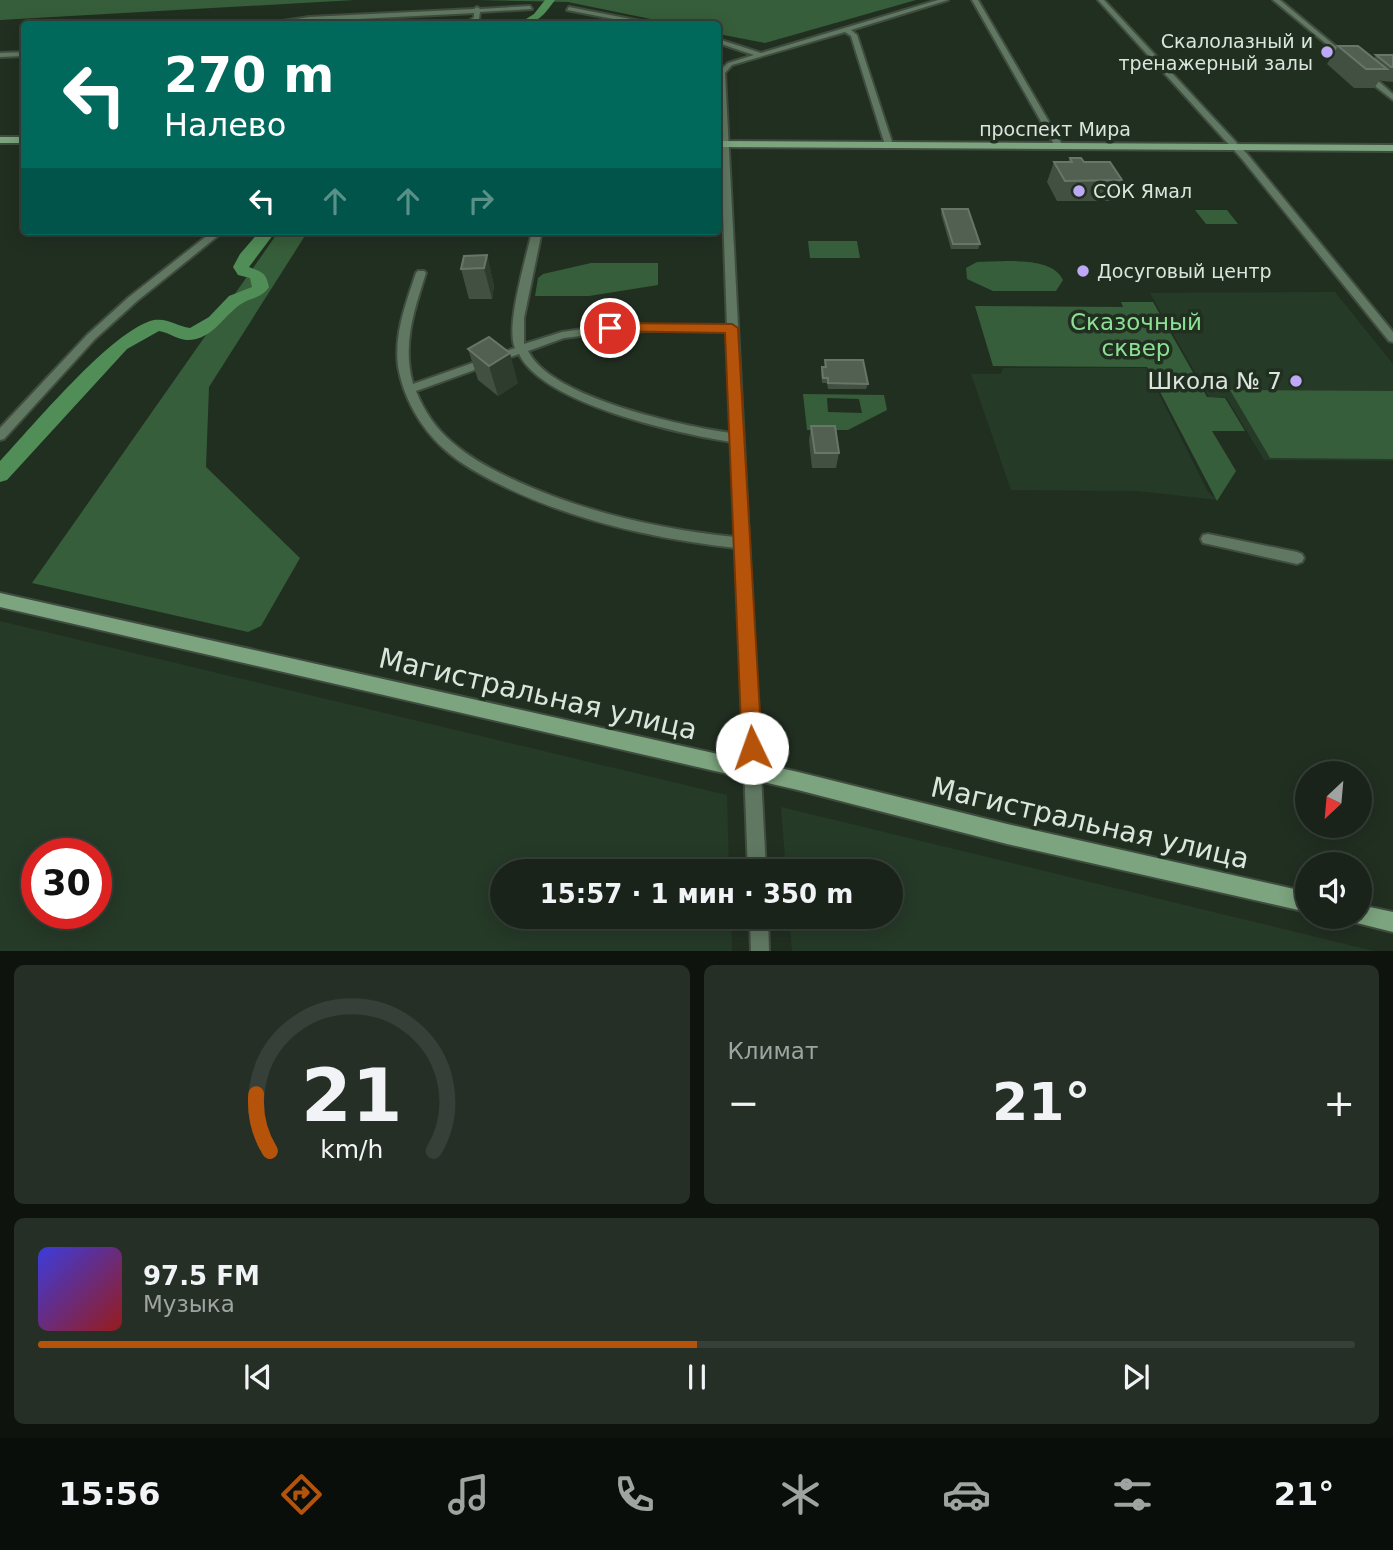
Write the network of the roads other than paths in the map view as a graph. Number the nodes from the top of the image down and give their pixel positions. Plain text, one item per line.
1 (945, 0) edge
2 (975, 0) edge
3 (1101, 0) edge
4 (1276, 0) edge
5 (530, 8) dead end
6 (477, 9) junction
7 (569, 9) dead end
8 (308, 21) edge
9 (472, 21) edge
10 (631, 21) edge
11 (846, 29) junction
12 (721, 42) edge
13 (21, 54) edge
14 (0, 55) edge
15 (761, 55) junction
16 (1352, 63) edge
17 (1362, 71) edge
18 (1393, 98) edge
19 (721, 106) edge
20 (0, 140) edge
21 (21, 140) edge
22 (721, 144) edge
23 (889, 145) junction
24 (1059, 146) junction
25 (1235, 147) junction
26 (1393, 148) edge
27 (721, 159) edge
28 (214, 235) edge
29 (536, 235) edge
30 (421, 273) dead end
31 (732, 328) junction
32 (1393, 339) edge
33 (520, 349) junction
34 (410, 389) junction
35 (0, 436) edge
36 (737, 438) junction
37 (1208, 539) dead end
38 (742, 544) junction
39 (1297, 558) dead end
40 (0, 600) edge
41 (753, 771) junction
42 (756, 859) edge
43 (1295, 899) edge
44 (1372, 918) edge
45 (1393, 922) edge
46 (759, 929) edge
47 (760, 951) edge

1 - 11 street
2 - 24 street
3 - 25 street
4 - 16 street
5 - 6 street
6 - 8 street
6 - 9 street
7 - 10 street
11 - 15 street
11 - 23 street
12 - 15 street
13 - 14 street
15 - 19 street
17 - 18 street
20 - 21 main road
22 - 23 main road, проспект Мира
23 - 24 main road, проспект Мира
24 - 25 main road, проспект Мира
25 - 26 main road, проспект Мира
25 - 32 street
27 - 31 street
28 - 35 street
29 - 33 street
30 - 34 street
31 - 33 street
31 - 36 street
33 - 34 street
33 - 36 street
34 - 38 street
36 - 38 street
37 - 39 street
38 - 41 street
40 - 41 main road, Магистральная улица
41 - 42 street
41 - 43 main road, Магистральная улица
44 - 45 main road
46 - 47 street

